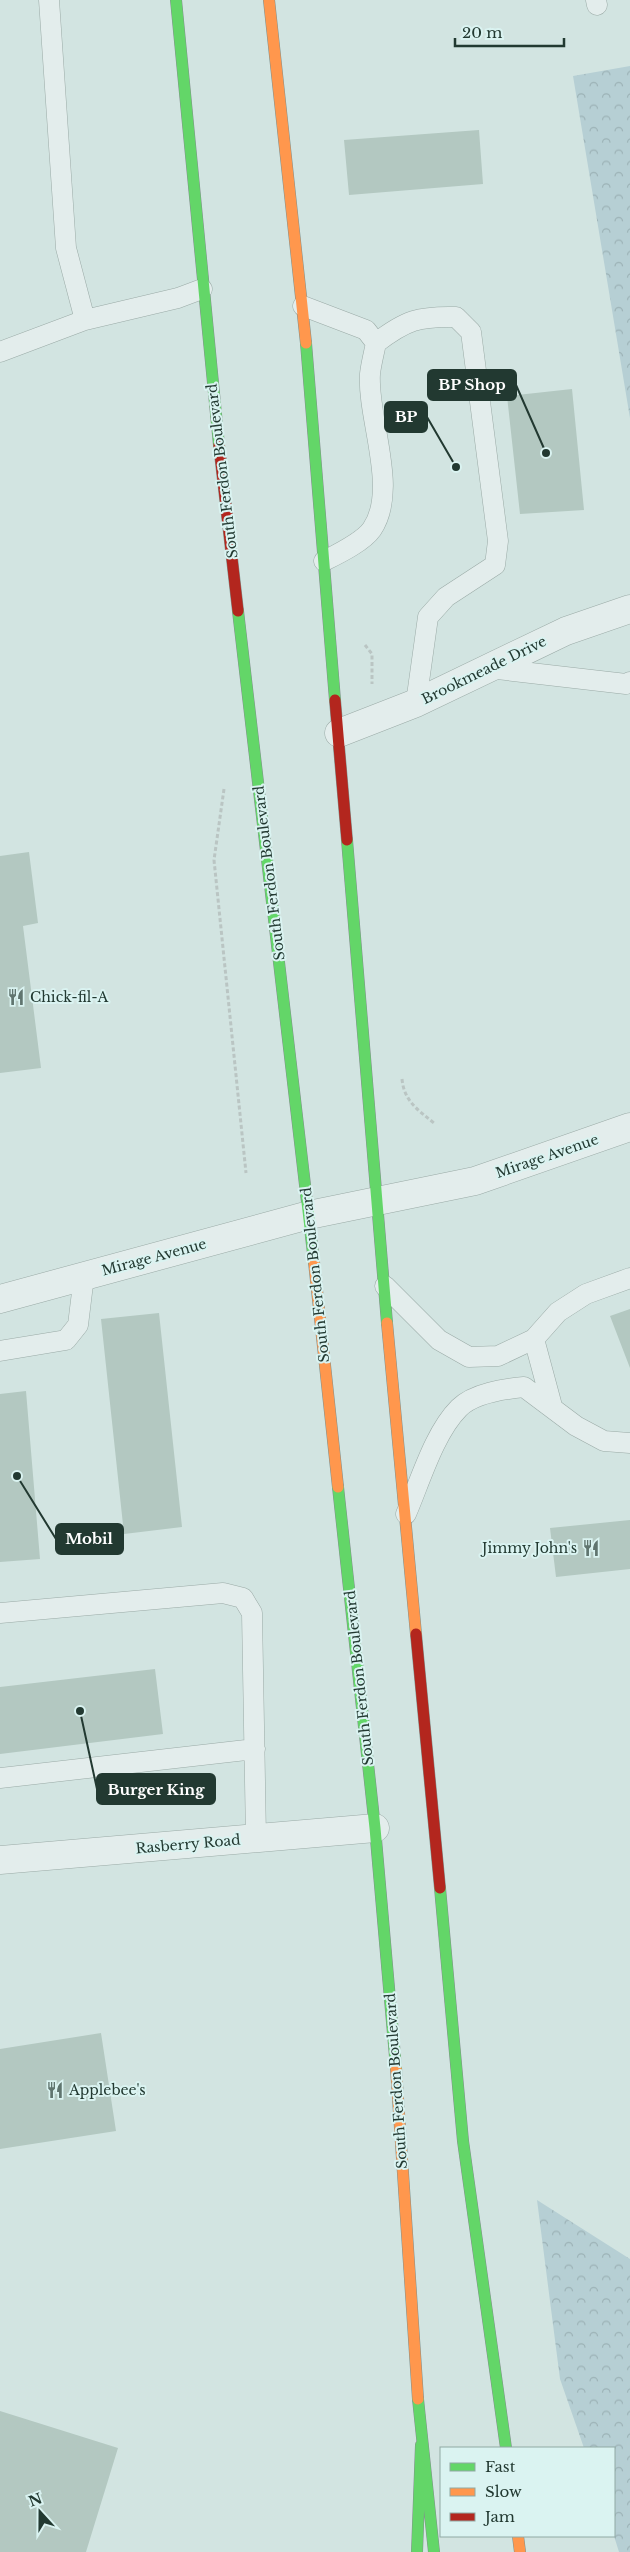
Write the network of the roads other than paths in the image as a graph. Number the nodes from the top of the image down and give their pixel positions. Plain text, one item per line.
1 (49, 0) edge
2 (176, 0) edge
3 (269, 0) edge
4 (202, 289) junction
5 (303, 306) junction
6 (85, 320) junction
7 (376, 343) junction
8 (0, 352) edge
9 (324, 561) junction
10 (630, 609) edge
11 (488, 668) junction
12 (628, 683) edge
13 (416, 703) junction
14 (339, 733) junction
15 (630, 1128) edge
16 (376, 1202) junction
17 (309, 1216) junction
18 (84, 1276) junction
19 (630, 1278) edge
20 (385, 1286) junction
21 (0, 1299) edge
22 (534, 1339) junction
23 (0, 1351) edge
24 (552, 1406) junction
25 (630, 1443) edge
26 (406, 1514) junction
27 (0, 1613) edge
28 (255, 1748) junction
29 (0, 1778) edge
30 (375, 1828) junction
31 (256, 1838) junction
32 (0, 1860) edge
33 (421, 2445) junction
34 (506, 2447) edge
35 (518, 2537) edge
36 (417, 2552) edge
37 (434, 2552) edge
38 (520, 2552) edge

1 - 6 lane
2 - 4 main road, South Ferdon Boulevard
3 - 5 main road
4 - 6 lane
4 - 17 main road, South Ferdon Boulevard
5 - 7 lane
5 - 9 main road
6 - 8 lane
7 - 9 lane
7 - 13 lane
9 - 14 main road
10 - 11 street, Brookmeade Drive
11 - 12 lane
11 - 13 street, Brookmeade Drive
13 - 14 street, Brookmeade Drive
14 - 16 main road
15 - 16 street, Mirage Avenue
16 - 17 street, Mirage Avenue
16 - 20 main road
17 - 18 street, Mirage Avenue
17 - 30 main road, South Ferdon Boulevard
18 - 21 street, Mirage Avenue
18 - 23 lane
19 - 22 lane
20 - 22 lane
20 - 26 main road
22 - 24 lane
24 - 25 lane
24 - 26 lane
26 - 34 main road
27 - 28 lane
28 - 29 lane
28 - 31 lane
30 - 31 street, Rasberry Road
30 - 33 main road, South Ferdon Boulevard
31 - 32 street, Rasberry Road
33 - 36 main road
33 - 37 main road, South Ferdon Boulevard
35 - 38 main road

